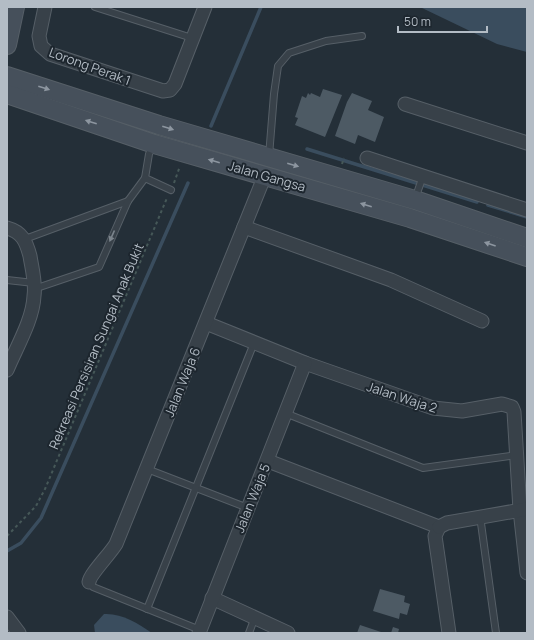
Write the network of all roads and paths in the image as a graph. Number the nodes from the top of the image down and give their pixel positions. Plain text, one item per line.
1 (15, 7) edge
2 (45, 7) edge
3 (95, 7) edge
4 (205, 7) edge
5 (362, 36) dead end
6 (192, 38) junction
7 (7, 45) edge
8 (7, 76) edge
9 (7, 94) edge
10 (405, 104) dead end
11 (527, 143) edge
12 (154, 144) junction
13 (186, 153) junction
14 (269, 158) junction
15 (344, 158) dead end
16 (366, 158) dead end
17 (342, 164) dead end
18 (265, 175) junction
19 (145, 178) junction
20 (422, 178) junction
21 (171, 190) junction
22 (416, 198) junction
23 (128, 201) junction
24 (527, 210) edge
25 (244, 226) junction
26 (7, 228) edge
27 (527, 238) edge
28 (24, 239) junction
29 (527, 257) edge
30 (7, 280) edge
31 (34, 286) junction
32 (482, 321) dead end
33 (206, 323) junction
34 (254, 343) junction
35 (305, 363) junction
36 (7, 370) edge
37 (285, 413) junction
38 (517, 455) junction
39 (268, 461) junction
40 (148, 469) junction
41 (196, 488) junction
42 (249, 508) junction
43 (523, 509) edge
44 (480, 516) junction
45 (439, 527) junction
46 (7, 536) edge
47 (527, 573) edge
48 (89, 582) joint
49 (212, 598) junction
50 (147, 609) junction
51 (7, 616) edge
52 (255, 617) junction
53 (199, 632) edge
54 (20, 633) edge
55 (249, 633) edge
56 (288, 633) edge
57 (449, 633) edge
58 (496, 633) edge

1 - 7 main road
2 - 6 street, Lorong Perak 1
3 - 6 lane
4 - 6 street
5 - 14 lane
8 -> 14 main road, Jalan Gangsa
12 -> 9 main road, Jalan Gangsa
10 - 11 street
12 - 13 main road, Jalan Gangsa
12 - 19 lane
18 -> 13 main road, Jalan Gangsa
13 - 21 path, Rekreasi Persisiran Sungai Anak Bukit
14 -> 22 main road, Jalan Gangsa
15 - 17 path
16 - 20 street
18 - 25 street, Jalan Waja 6
29 -> 18 main road, Jalan Gangsa
19 - 21 lane
19 - 23 lane
20 - 22 lane
20 - 24 street
21 - 46 path, Rekreasi Persisiran Sungai Anak Bukit
22 - 27 main road, Jalan Gangsa
23 - 28 lane
23 -> 31 lane
25 - 32 street
25 - 33 street, Jalan Waja 6
26 - 28 street
28 - 31 street
30 - 31 lane
31 - 36 street
33 - 34 street, Jalan Waja 2
33 - 40 street, Jalan Waja 6
34 - 35 street, Jalan Waja 2
34 - 41 lane
35 - 37 street, Jalan Waja 5
35 - 38 street, Jalan Waja 2
37 - 38 lane
37 - 39 street, Jalan Waja 5
38 - 43 street, Jalan Waja 2
39 - 42 street, Jalan Waja 5
39 - 45 street
40 - 41 lane
40 - 48 street, Jalan Waja 6
41 - 42 lane
41 - 50 lane
42 - 49 street, Jalan Waja 5
43 - 44 street
43 - 47 street, Jalan Waja 2
44 - 45 street
44 - 58 lane
45 - 57 street
48 - 50 lane
49 - 52 street
49 - 53 street, Jalan Waja 5
50 - 53 lane
51 - 54 street
52 - 55 lane
52 - 56 street

